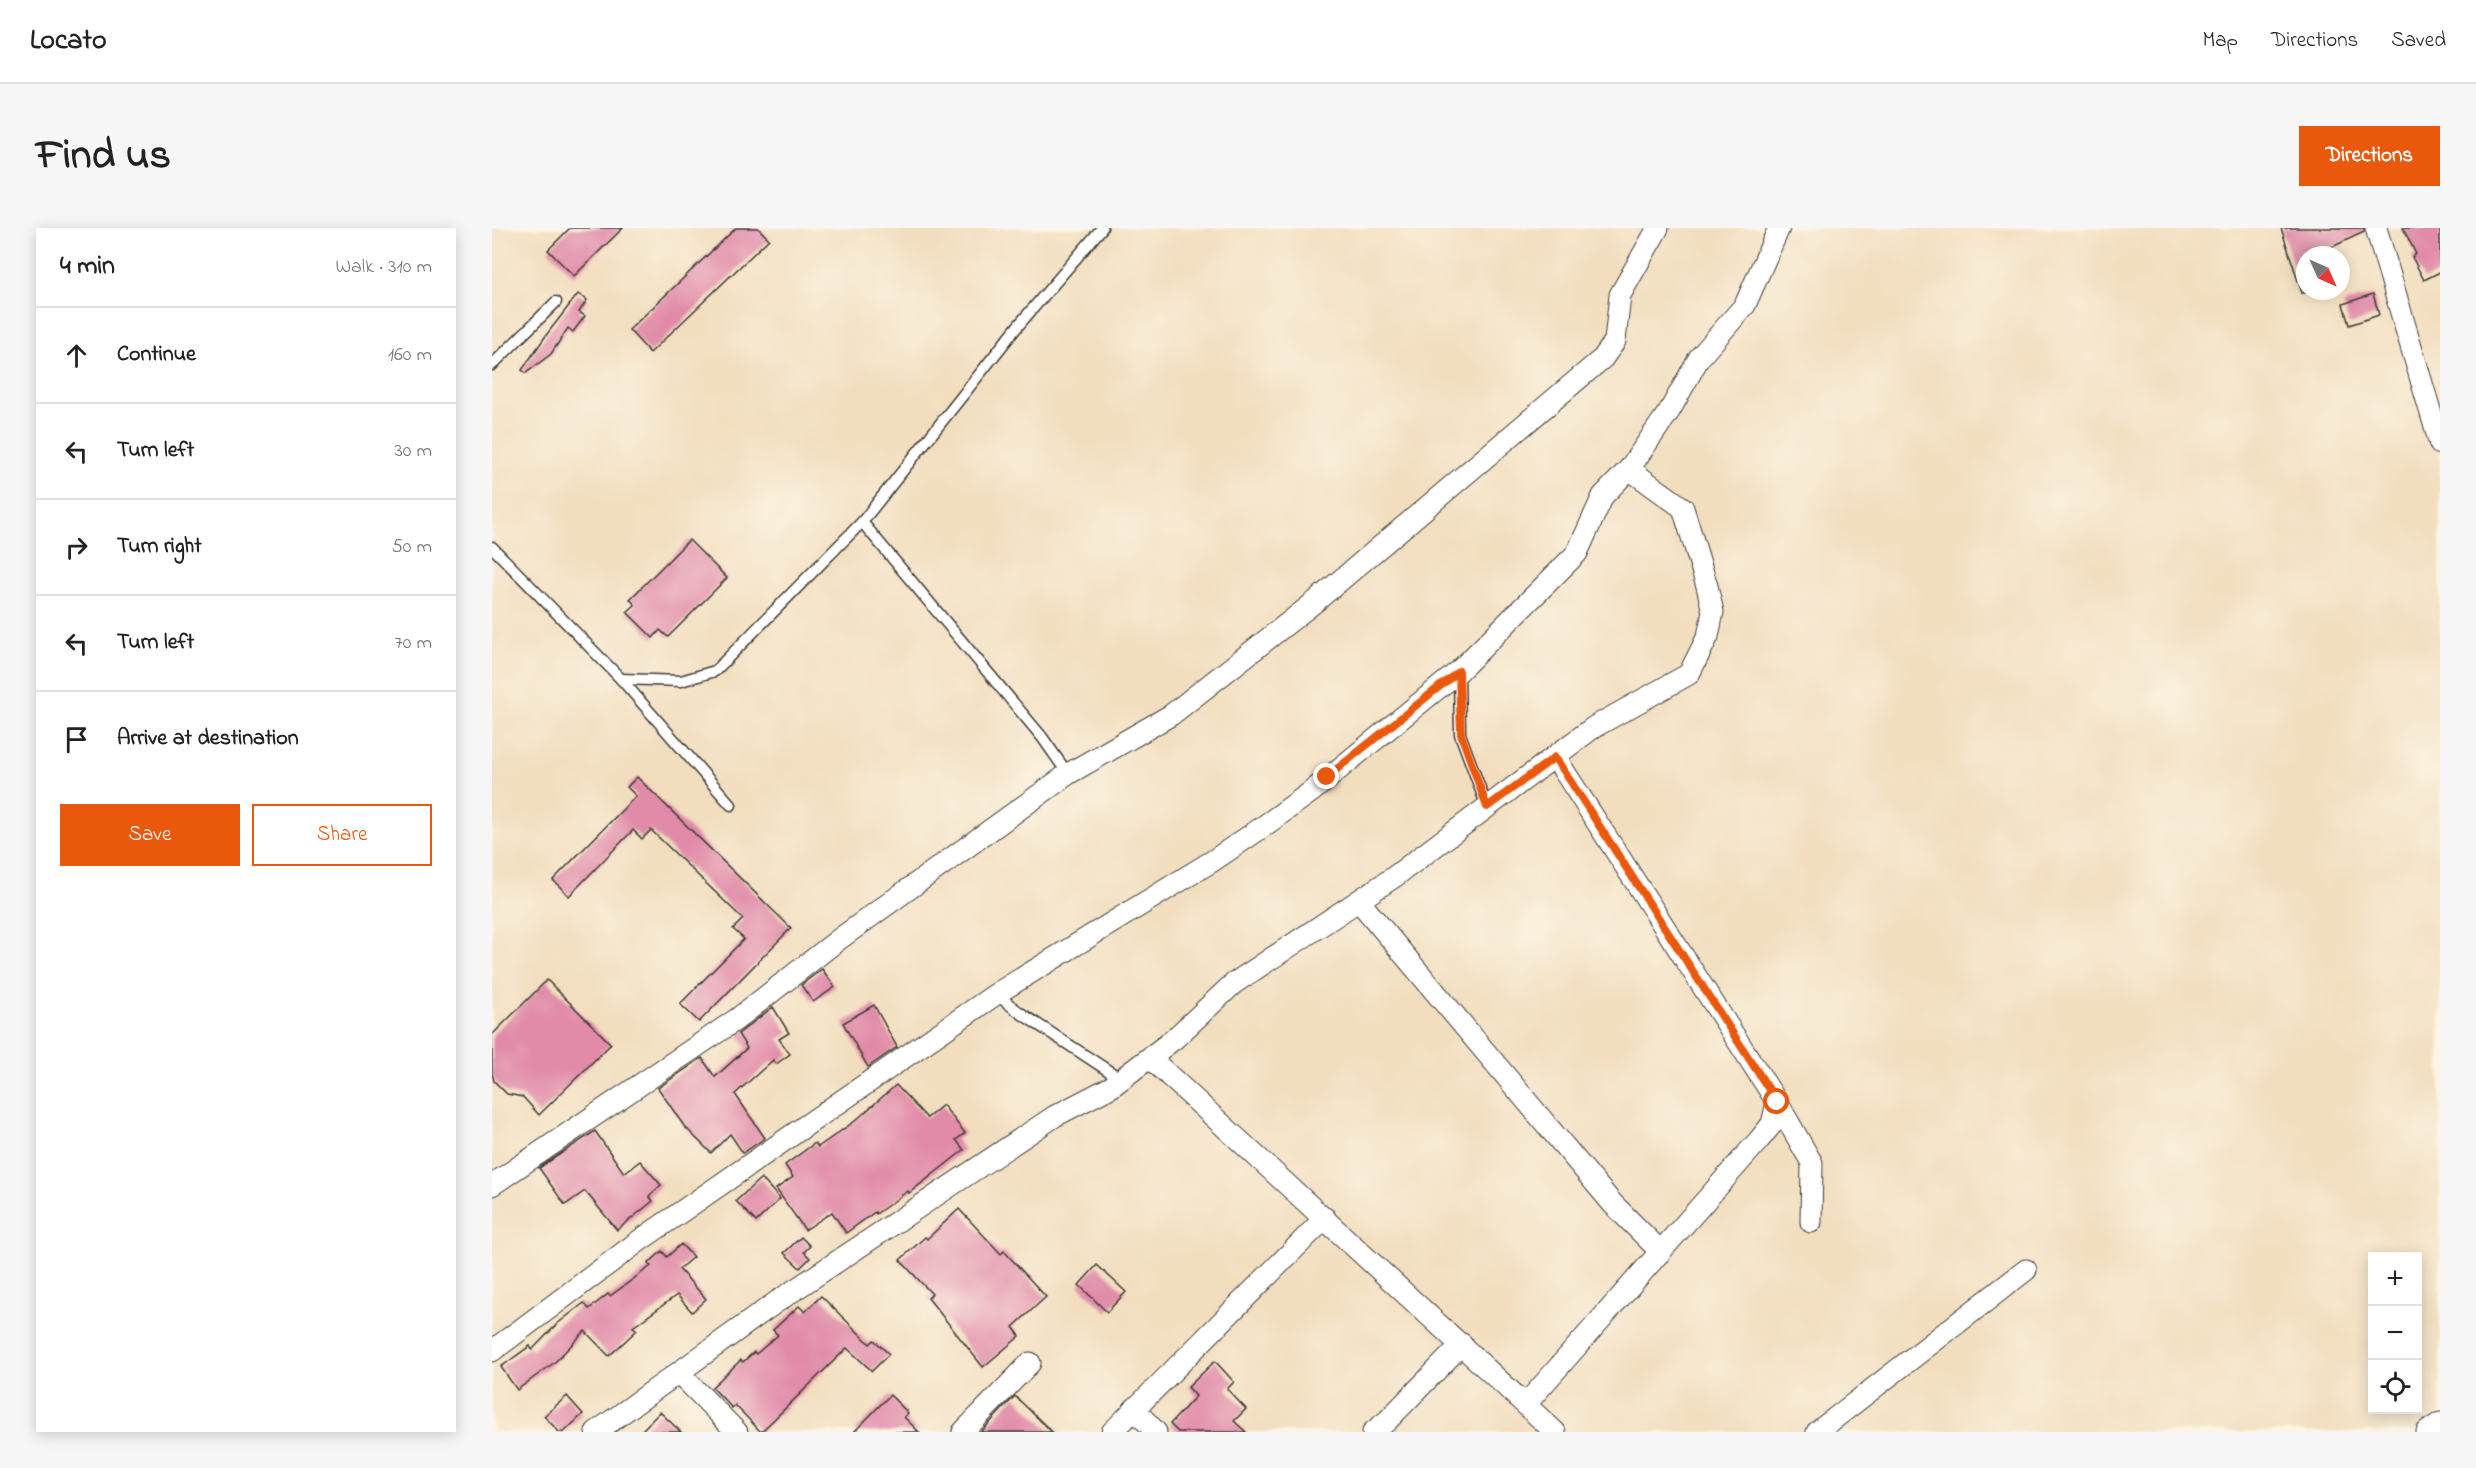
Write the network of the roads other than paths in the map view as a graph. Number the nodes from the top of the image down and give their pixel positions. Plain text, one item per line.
1 (1102, 228) edge
2 (1658, 228) edge
3 (1779, 228) edge
4 (2376, 228) edge
5 (556, 302) dead end
6 (492, 365) edge
7 (2440, 444) edge
8 (1629, 469) junction
9 (862, 522) junction
10 (492, 546) edge
11 (1459, 671) junction
12 (621, 679) junction
13 (1555, 757) junction
14 (1068, 774) junction
15 (731, 805) dead end
16 (1487, 807) junction
17 (1359, 901) junction
18 (996, 994) junction
19 (1150, 1058) junction
20 (1121, 1079) junction
21 (1777, 1102) junction
22 (492, 1185) edge
23 (1325, 1218) junction
24 (1811, 1222) dead end
25 (1661, 1252) junction
26 (2026, 1270) dead end
27 (1462, 1344) junction
28 (492, 1351) edge
29 (1030, 1363) dead end
30 (679, 1372) junction
31 (1526, 1404) junction
32 (1134, 1409) junction
33 (2440, 1423) edge
34 (596, 1432) edge
35 (737, 1432) edge
36 (963, 1432) edge
37 (1112, 1432) edge
38 (1156, 1432) edge
39 (1373, 1432) edge
40 (1555, 1432) edge
41 (1817, 1432) edge
42 (2427, 1432) edge

1 - 9 lane
2 - 14 street
3 - 8 street
4 - 7 street
5 - 6 lane
8 - 11 street
8 - 13 street
9 - 12 lane
9 - 14 lane
10 - 12 lane
11 - 16 lane
11 - 18 street
12 - 15 lane
13 - 16 street
13 - 21 street
14 - 22 street
16 - 17 street
17 - 19 street
17 - 25 street
18 - 20 lane
18 - 28 street
19 - 20 street
19 - 23 street
20 - 30 street
21 - 24 street
21 - 25 street
23 - 27 street
23 - 32 street
25 - 31 street
26 - 41 street
27 - 31 street
27 - 39 street
29 - 36 street
30 - 34 street
30 - 35 street
31 - 40 street
32 - 37 street
32 - 38 street
33 - 42 street

